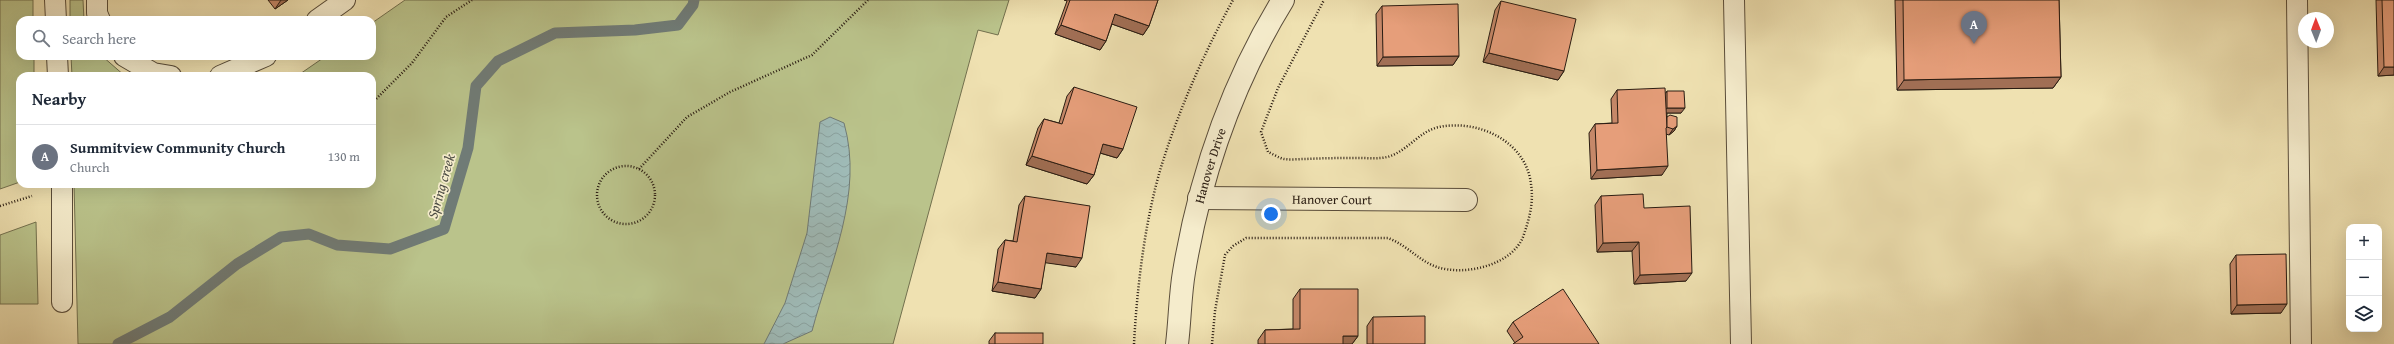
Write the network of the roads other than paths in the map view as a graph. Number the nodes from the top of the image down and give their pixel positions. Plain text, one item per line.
1 (55, 0) edge
2 (96, 0) edge
3 (345, 0) edge
4 (1283, 0) edge
5 (1734, 0) edge
6 (2297, 0) edge
7 (56, 16) edge
8 (98, 16) edge
9 (323, 16) edge
10 (57, 60) edge
11 (131, 60) edge
12 (257, 60) edge
13 (58, 72) edge
14 (151, 72) edge
15 (229, 72) edge
16 (62, 188) edge
17 (1199, 198) junction
18 (1466, 200) dead end
19 (62, 302) dead end
20 (1178, 344) edge
21 (1741, 344) edge
22 (2301, 344) edge

1 - 7 lane
2 - 8 lane
3 - 9 lane
4 - 17 street, Hanover Drive
5 - 21 lane
6 - 22 lane
10 - 13 lane
11 - 14 lane
12 - 15 lane
16 - 19 lane
17 - 18 street, Hanover Court
17 - 20 street, Hanover Drive

